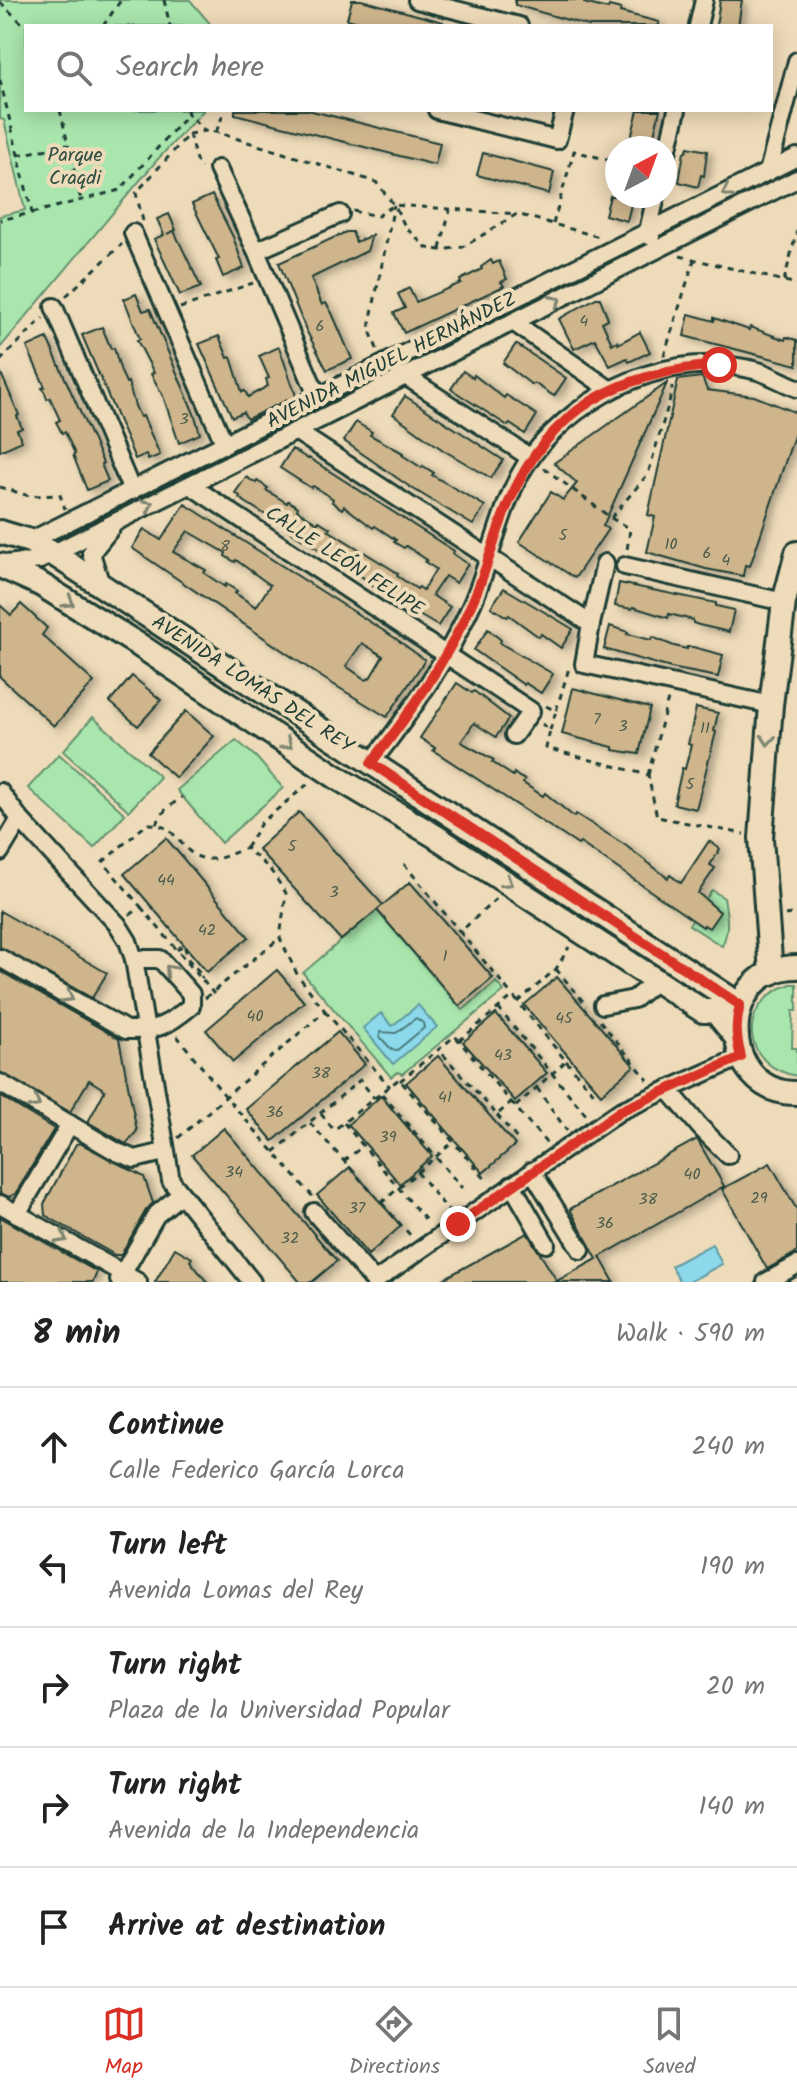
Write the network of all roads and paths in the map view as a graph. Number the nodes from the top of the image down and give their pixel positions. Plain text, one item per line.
1 (121, 0) edge
2 (164, 0) edge
3 (417, 0) edge
4 (704, 0) edge
5 (0, 2) edge
6 (104, 24) edge
7 (170, 24) edge
8 (511, 24) edge
9 (698, 24) edge
10 (24, 25) edge
11 (797, 61) edge
12 (0, 80) edge
13 (60, 112) edge
14 (188, 112) edge
15 (224, 112) edge
16 (445, 112) edge
17 (564, 112) edge
18 (677, 112) edge
19 (205, 131) junction
20 (216, 132) junction
21 (189, 134) junction
22 (671, 136) edge
23 (68, 145) junction
24 (18, 155) junction
25 (797, 157) edge
26 (605, 159) edge
27 (218, 169) joint
28 (768, 172) junction
29 (797, 179) edge
30 (81, 200) junction
31 (394, 205) junction
32 (653, 208) edge
33 (450, 210) junction
34 (32, 213) junction
35 (340, 214) joint
36 (517, 214) junction
37 (0, 220) edge
38 (553, 224) junction
39 (648, 231) junction
40 (797, 231) edge
41 (133, 233) junction
42 (623, 243) junction
43 (657, 249) junction
44 (440, 250) junction
45 (256, 251) junction
46 (694, 260) junction
47 (268, 278) junction
48 (784, 281) junction
49 (797, 284) edge
50 (54, 307) junction
51 (168, 312) junction
52 (513, 322) junction
53 (0, 361) edge
54 (384, 365) junction
55 (670, 370) junction
56 (404, 375) junction
57 (797, 388) edge
58 (609, 389) junction
59 (318, 398) junction
60 (297, 432) junction
61 (225, 445) junction
62 (531, 458) junction
63 (190, 485) junction
64 (0, 487) edge
65 (132, 491) junction
66 (122, 517) junction
67 (611, 518) junction
68 (70, 521) junction
69 (0, 532) edge
70 (30, 541) junction
71 (52, 553) junction
72 (797, 553) edge
73 (490, 559) junction
74 (605, 563) dead end
75 (0, 564) edge
76 (625, 566) joint
77 (101, 585) junction
78 (784, 602) junction
79 (591, 624) junction
80 (448, 653) junction
81 (584, 664) junction
82 (672, 683) junction
83 (771, 705) junction
84 (556, 711) junction
85 (536, 714) junction
86 (550, 730) junction
87 (514, 735) dead end
88 (371, 763) junction
89 (324, 768) junction
90 (648, 775) junction
91 (0, 792) edge
92 (182, 797) dead end
93 (20, 819) junction
94 (156, 824) junction
95 (761, 838) junction
96 (246, 848) junction
97 (0, 852) edge
98 (404, 864) dead end
99 (511, 885) junction
100 (141, 907) junction
101 (118, 925) junction
102 (579, 929) junction
103 (460, 932) junction
104 (280, 938) junction
105 (177, 950) junction
106 (0, 958) edge
107 (134, 959) junction
108 (797, 967) edge
109 (771, 973) junction
110 (201, 978) junction
111 (658, 979) junction
112 (214, 994) junction
113 (513, 996) junction
114 (518, 1002) junction
115 (603, 1005) dead end
116 (740, 1005) junction
117 (191, 1006) junction
118 (498, 1008) junction
119 (325, 1011) junction
120 (169, 1025) junction
121 (146, 1031) junction
122 (459, 1041) junction
123 (616, 1041) dead end
124 (739, 1047) junction
125 (439, 1050) junction
126 (566, 1061) junction
127 (641, 1072) dead end
128 (552, 1074) junction
129 (400, 1081) junction
130 (0, 1083) edge
131 (390, 1087) junction
132 (537, 1088) junction
133 (668, 1089) junction
134 (797, 1093) edge
135 (382, 1094) junction
136 (226, 1097) junction
137 (597, 1097) dead end
138 (374, 1098) junction
139 (511, 1102) junction
140 (515, 1107) junction
141 (321, 1114) junction
142 (497, 1115) junction
143 (310, 1123) junction
144 (344, 1123) junction
145 (70, 1124) junction
146 (596, 1127) junction
147 (518, 1140) dead end
148 (453, 1142) junction
149 (574, 1142) junction
150 (363, 1146) junction
151 (164, 1152) junction
152 (274, 1152) junction
153 (556, 1155) junction
154 (728, 1155) dead end
155 (435, 1157) junction
156 (344, 1161) junction
157 (532, 1171) junction
158 (417, 1172) junction
159 (398, 1188) junction
160 (462, 1188) dead end
161 (505, 1190) junction
162 (180, 1195) junction
163 (381, 1203) junction
164 (0, 1204) edge
165 (315, 1206) joint
166 (17, 1214) junction
167 (458, 1224) junction
168 (406, 1230) dead end
169 (440, 1237) junction
170 (546, 1244) dead end
171 (581, 1250) dead end
172 (797, 1265) edge
173 (121, 1277) edge
174 (138, 1282) edge
175 (252, 1282) edge
176 (375, 1282) edge
177 (766, 1282) edge

1 - 6 path
2 - 7 path
3 - 8 street
4 - 9 street
5 - 10 path
11 - 28 street
12 - 24 path
13 - 23 path
14 - 19 path
14 - 30 path
15 - 20 path
16 - 17 street
18 - 22 street
19 - 20 path
19 - 21 path
20 - 31 path
21 - 27 path
21 - 41 path
23 - 24 path
23 - 30 path
24 - 34 path
25 - 28 street, AVENIDA MIGUEL HERNÁNDEZ
26 - 38 path
27 - 45 street
28 -> 39 street, AVENIDA MIGUEL HERNÁNDEZ
29 - 43 street, AVENIDA MIGUEL HERNÁNDEZ
30 - 34 path
31 - 33 path
31 - 35 path
31 - 44 path
31 - 54 path
32 - 39 street
33 - 36 path
33 - 44 path
34 - 37 path
35 - 45 street
36 - 38 path
36 - 44 path
38 - 42 path
39 - 42 street, AVENIDA MIGUEL HERNÁNDEZ
39 - 43 street
40 - 48 path
41 - 50 path
41 - 51 street
42 - 54 street, AVENIDA MIGUEL HERNÁNDEZ
43 - 46 path
52 -> 43 street, AVENIDA MIGUEL HERNÁNDEZ
45 - 47 street
46 - 48 path
46 - 55 path
47 - 51 path
47 - 59 street
48 - 49 path
50 - 53 path
50 - 65 street
51 - 61 street
52 - 56 street, AVENIDA MIGUEL HERNÁNDEZ
52 - 58 street
54 - 59 street, AVENIDA MIGUEL HERNÁNDEZ
55 - 57 street
55 - 58 street
55 - 67 path
56 - 60 street, AVENIDA MIGUEL HERNÁNDEZ
56 - 62 street
58 - 62 street
59 - 61 street, AVENIDA MIGUEL HERNÁNDEZ
60 - 63 street, AVENIDA MIGUEL HERNÁNDEZ
60 - 73 street
61 - 65 street, AVENIDA MIGUEL HERNÁNDEZ
62 - 67 path
62 - 73 street
66 -> 63 street, AVENIDA MIGUEL HERNÁNDEZ
63 - 80 street, CALLE LEÓN FELIPE
64 - 68 path
65 - 68 street, AVENIDA MIGUEL HERNÁNDEZ
66 - 71 street, AVENIDA MIGUEL HERNÁNDEZ
66 - 77 street
67 - 76 path
68 - 70 street, AVENIDA MIGUEL HERNÁNDEZ
69 - 70 main road, AVENIDA LOMAS DEL REY
70 - 71 main road, AVENIDA LOMAS DEL REY
71 - 75 street, AVENIDA MIGUEL HERNÁNDEZ
71 - 77 main road, AVENIDA LOMAS DEL REY
72 - 78 main road
73 - 79 street
73 - 80 street
74 - 79 street
75 -> 89 main road, AVENIDA LOMAS DEL REY
76 - 78 street
77 - 88 main road, AVENIDA LOMAS DEL REY
78 - 83 main road
79 - 81 street
80 - 85 street, CALLE LEÓN FELIPE
80 - 88 street
81 - 82 street
81 - 84 path
82 - 83 street
82 - 90 path
83 -> 95 main road
84 - 85 path
84 - 86 path
85 - 86 path
85 - 87 street
86 - 90 path
88 - 116 main road, AVENIDA LOMAS DEL REY
89 - 96 path
89 -> 99 main road, AVENIDA LOMAS DEL REY
90 - 95 path
91 - 93 street
92 - 94 path
93 - 97 street
93 - 101 street
94 - 96 path
94 - 100 path
95 - 109 main road
96 - 104 path
98 - 103 path
99 - 102 main road, AVENIDA LOMAS DEL REY
99 - 103 path
100 - 101 path
100 - 105 path
101 - 107 street
102 - 111 main road, AVENIDA LOMAS DEL REY
102 - 114 path
103 - 113 path
104 - 112 path
104 - 119 path
105 - 110 path
105 - 110 path
106 -> 121 street
117 -> 107 street
107 - 121 street
108 - 109 main road
109 - 116 main road
110 - 112 path
111 - 115 street
111 - 124 main road, AVENIDA LOMAS DEL REY
112 - 117 path
113 - 114 path
113 - 118 path
114 - 126 path
116 - 124 main road
117 - 120 street
118 - 122 path
118 - 128 path
119 - 131 path
119 - 136 path
120 - 121 street
120 - 136 path
121 - 151 street
122 - 125 path
122 - 139 path
123 - 127 path
124 - 133 street
124 - 134 main road, AVENIDA LOMAS DEL REY
125 - 129 path
125 - 142 path
126 - 128 path
126 - 137 path
128 - 132 path
128 - 146 path
129 - 131 path
129 - 148 path
130 -> 145 street
131 - 135 path
132 - 140 path
132 - 149 path
133 - 146 street
133 - 154 street
135 - 138 path
135 - 155 path
136 - 151 path
136 - 152 path
138 - 141 path
138 - 144 path
139 - 140 path
139 - 142 path
140 - 153 path
141 - 143 path
141 - 144 path
142 - 147 path
143 - 152 path
143 - 156 path
144 - 150 path
145 - 151 street
145 - 166 street
146 - 149 street
148 - 155 path
148 - 161 path
149 - 153 street
150 - 156 path
150 - 159 path
151 - 162 street
152 - 165 path
153 - 157 street
155 - 158 path
155 - 160 path
156 - 163 path
157 - 161 street
157 - 171 street
158 - 159 path
158 - 167 path
159 - 163 path
159 - 169 path
161 - 167 street
161 - 170 street
162 - 173 street
162 - 175 street
163 - 168 path
164 - 166 street
165 - 176 street
166 -> 173 street
167 - 169 street
169 - 176 street
172 - 177 street
173 - 174 street

